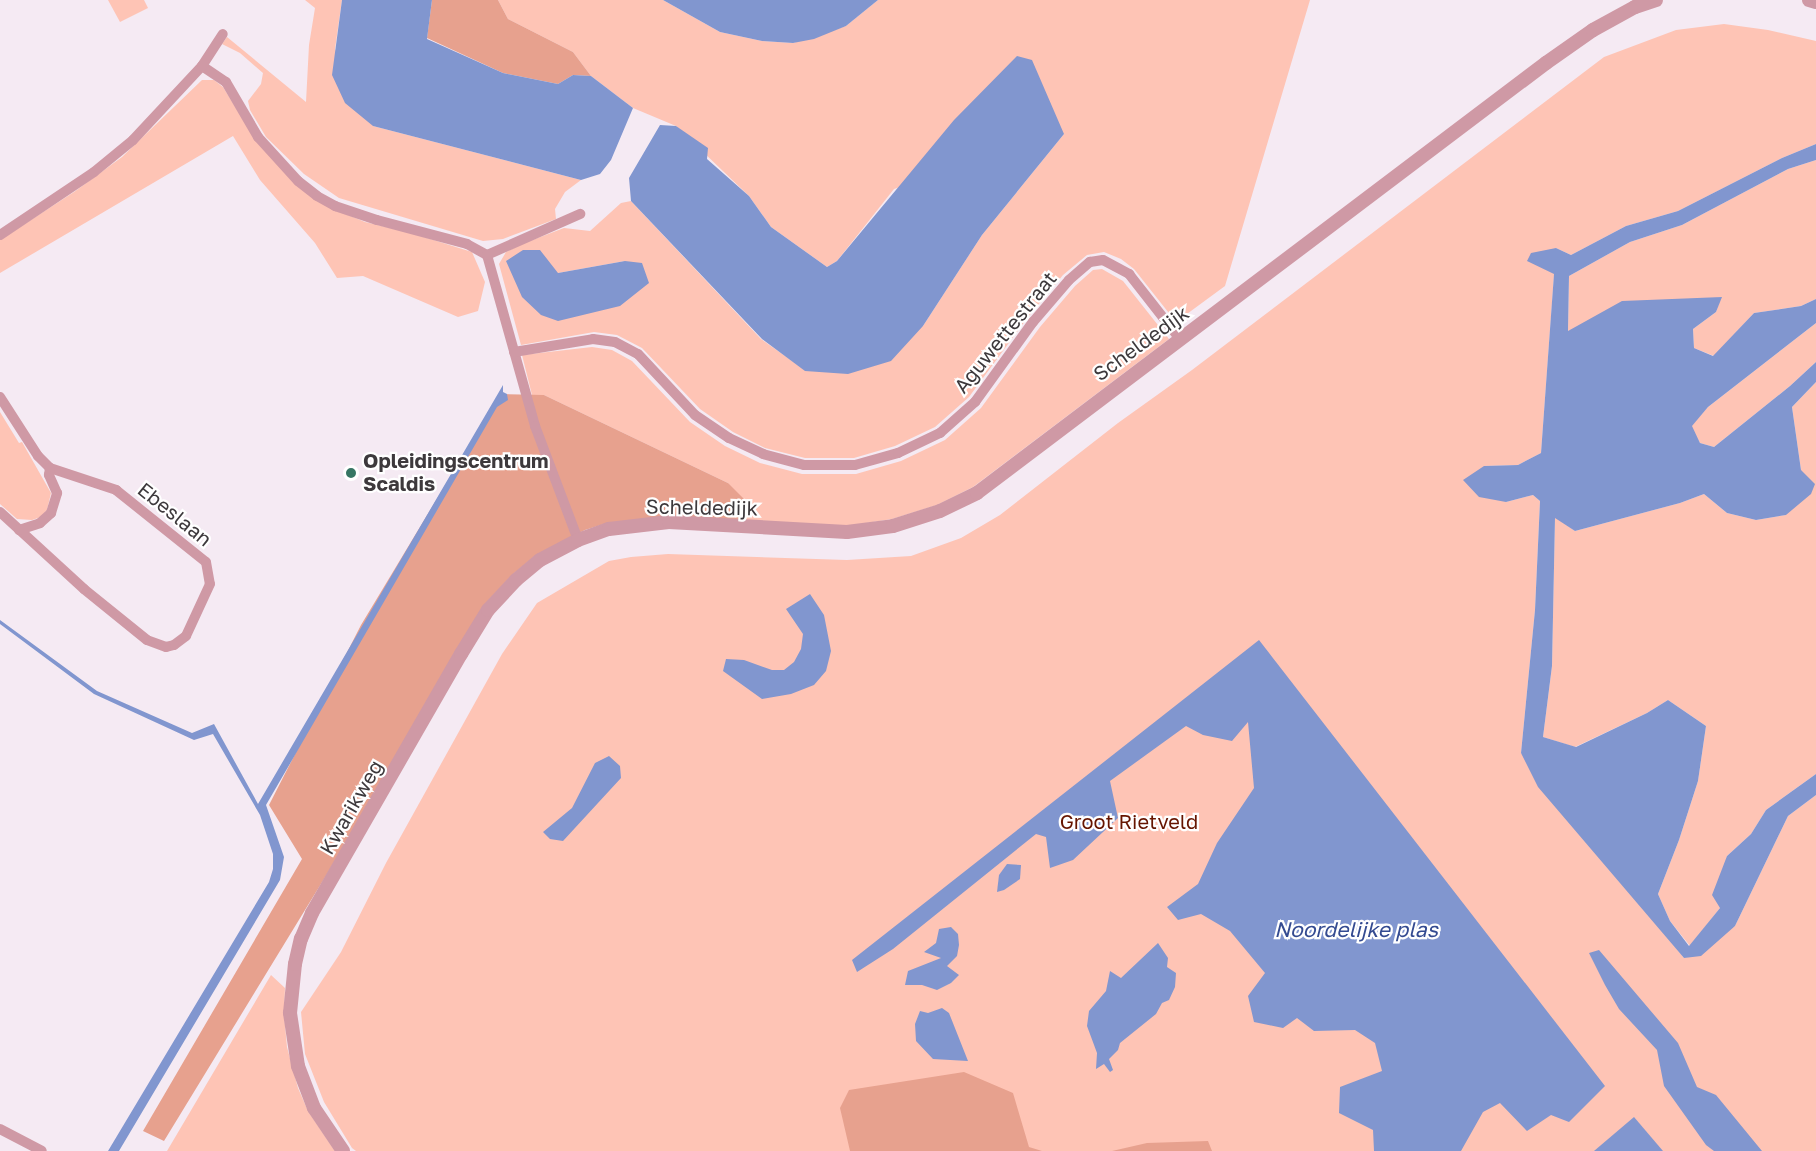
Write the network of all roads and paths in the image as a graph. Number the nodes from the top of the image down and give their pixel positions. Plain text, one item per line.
1 (1656, 0) edge
2 (1809, 0) edge
3 (1816, 2) edge
4 (222, 34) dead end
5 (202, 66) junction
6 (580, 214) dead end
7 (0, 235) edge
8 (487, 255) junction
9 (1180, 339) junction
10 (514, 352) junction
11 (0, 397) edge
12 (50, 468) junction
13 (0, 512) edge
14 (19, 530) junction
15 (582, 538) junction
16 (0, 1129) edge
17 (42, 1151) edge
18 (343, 1151) edge

1 - 9 street, Scheldedijk
2 - 3 street
4 - 5 street
5 - 7 street
5 - 8 street
6 - 8 street
8 - 10 street
9 - 10 street, Aguwettestraat
9 - 15 street, Scheldedijk
10 - 15 street
11 - 12 street
12 - 14 street
12 - 14 street, Ebeslaan
13 - 14 street, Ebeslaan
15 - 18 street, Kwarikweg
16 - 17 street

